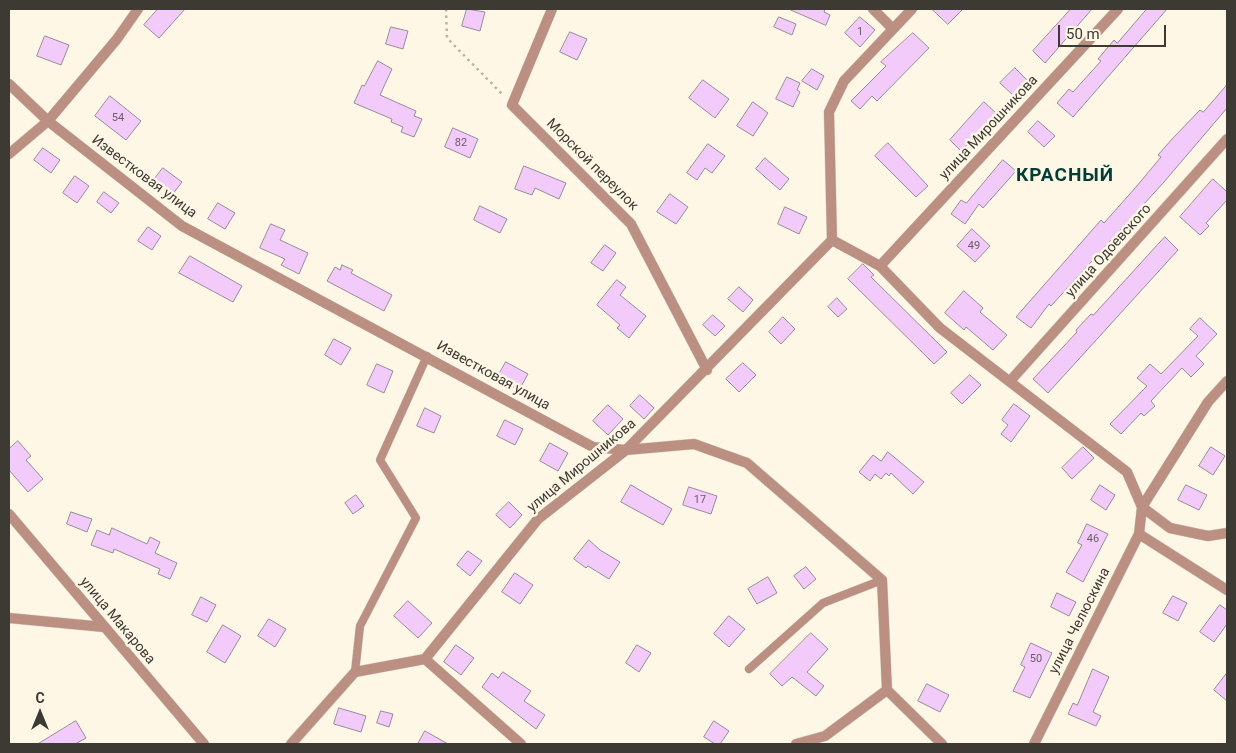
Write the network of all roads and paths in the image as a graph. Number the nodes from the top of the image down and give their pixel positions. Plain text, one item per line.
1 (138, 9) edge
2 (446, 9) edge
3 (552, 9) edge
4 (873, 9) edge
5 (912, 9) edge
6 (1118, 9) edge
7 (893, 29) junction
8 (9, 84) edge
9 (512, 104) junction
10 (48, 121) junction
11 (1227, 140) edge
12 (9, 154) edge
13 (832, 240) junction
14 (880, 266) junction
15 (427, 356) junction
16 (707, 370) junction
17 (1011, 380) junction
18 (1227, 381) edge
19 (626, 450) junction
20 (1142, 507) junction
21 (9, 514) edge
22 (1227, 533) edge
23 (1139, 534) junction
24 (882, 580) junction
25 (1227, 590) edge
26 (9, 618) edge
27 (104, 628) junction
28 (425, 659) junction
29 (749, 669) dead end
30 (355, 672) junction
31 (887, 690) junction
32 (204, 744) edge
33 (291, 744) edge
34 (521, 744) edge
35 (796, 744) edge
36 (942, 744) edge
37 (1034, 744) edge

1 - 10 street
2 - 9 path
3 - 9 street
4 - 7 street
5 - 7 street
6 - 14 street, улица Мирошникова
7 - 13 street
8 - 10 street, Известковая улица
9 - 16 street, Морской переулок
10 - 12 street
10 - 15 street, Известковая улица
11 - 17 street, улица Одоевского
13 - 14 street
13 - 16 street, улица Мирошникова
14 - 17 street
15 - 19 street, Известковая улица
15 - 30 lane
16 - 19 street, улица Мирошникова
17 - 20 street
18 - 20 street, улица Челюскина
19 - 24 street, Известковая улица
19 - 28 street, улица Мирошникова
20 - 22 street
20 - 23 street, улица Челюскина
21 - 27 street, улица Макарова
23 - 25 street
23 - 37 street, улица Челюскина
24 - 29 lane
24 - 31 street
26 - 27 street
27 - 32 street, улица Макарова
28 - 30 street
28 - 34 street
30 - 33 street
31 - 35 street
31 - 36 street

